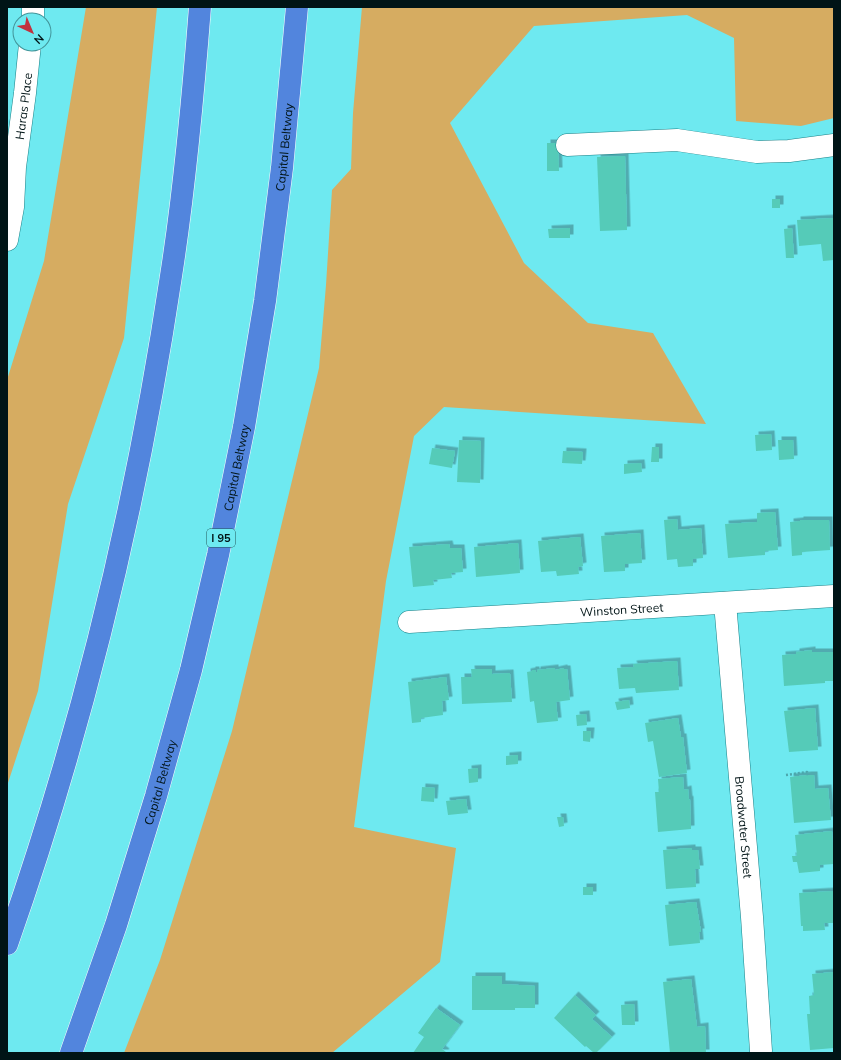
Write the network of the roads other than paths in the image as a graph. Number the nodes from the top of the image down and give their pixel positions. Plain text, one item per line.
1 (200, 7) edge
2 (297, 7) edge
3 (29, 52) edge
4 (567, 145) dead end
5 (834, 145) edge
6 (7, 240) edge
7 (834, 596) edge
8 (725, 603) junction
9 (409, 622) dead end
10 (7, 944) edge
11 (761, 1051) dead end
12 (71, 1053) edge

1 - 10 highway
2 - 12 highway, Capital Beltway / I 95
3 - 6 street, Haras Place
4 - 5 street
7 - 8 street, Winston Street
8 - 9 street, Winston Street
8 - 11 street, Broadwater Street

